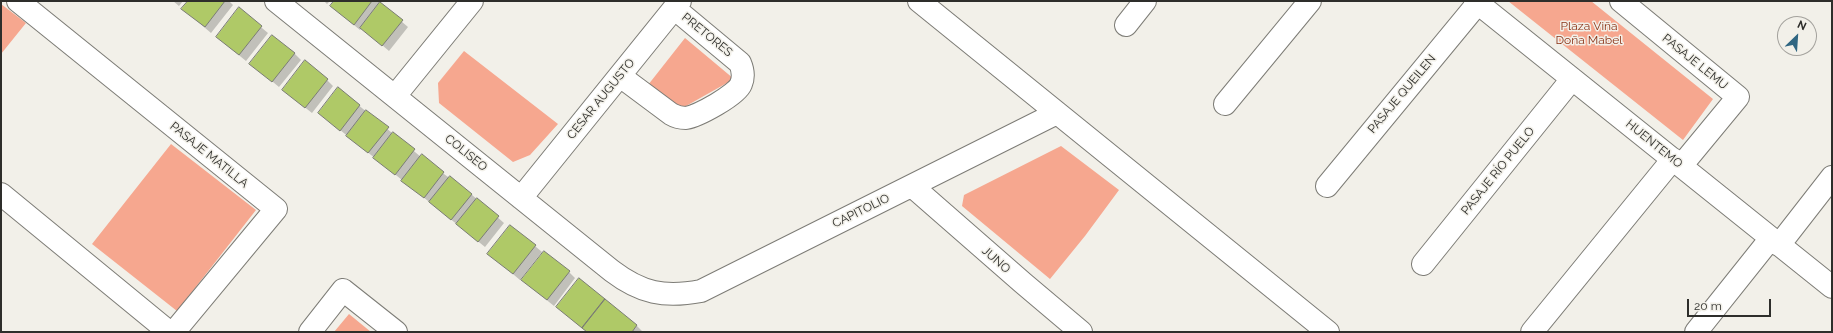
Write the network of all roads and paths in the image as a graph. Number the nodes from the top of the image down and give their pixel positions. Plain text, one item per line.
1 (18, 1) edge
2 (276, 1) edge
3 (472, 1) edge
4 (918, 1) edge
5 (1145, 1) edge
6 (1310, 1) edge
7 (1621, 1) edge
8 (1476, 2) edge
9 (677, 4) edge
10 (1126, 25) dead end
11 (620, 76) junction
12 (1572, 79) junction
13 (395, 96) junction
14 (1225, 104) dead end
15 (1057, 112) junction
16 (1677, 162) junction
17 (1832, 177) edge
18 (912, 186) junction
19 (1327, 186) dead end
20 (1, 194) edge
21 (521, 198) junction
22 (1775, 241) junction
23 (1423, 264) dead end
24 (1832, 287) edge
25 (661, 294) joint
26 (169, 332) edge
27 (174, 332) edge
28 (310, 332) edge
29 (396, 332) edge
30 (1081, 332) edge
31 (1328, 332) edge
32 (1532, 332) edge
33 (1696, 332) edge

1 - 27 street, PASAJE MATILLA
2 - 13 street, COLISEO
3 - 13 street
4 - 15 street
5 - 10 street
6 - 14 street
7 - 16 street, PASAJE LEMU
8 - 12 street, HUENTEMO
8 - 19 street, PASAJE QUEILEN
9 - 11 street, CESAR AUGUSTO
9 - 11 street, PRETORES
11 - 21 street, CESAR AUGUSTO
12 - 16 street, HUENTEMO
12 - 23 street, PASAJE RÍO PUELO
13 - 21 street, COLISEO
15 - 18 street, CAPITOLIO
15 - 31 street
16 - 22 street, HUENTEMO
16 - 32 street, PASAJE LEMU
17 - 22 street
18 - 25 street, CAPITOLIO
18 - 30 street, JUNO
20 - 26 street
21 - 25 street, COLISEO
22 - 24 street, HUENTEMO
22 - 33 street
28 - 29 street

